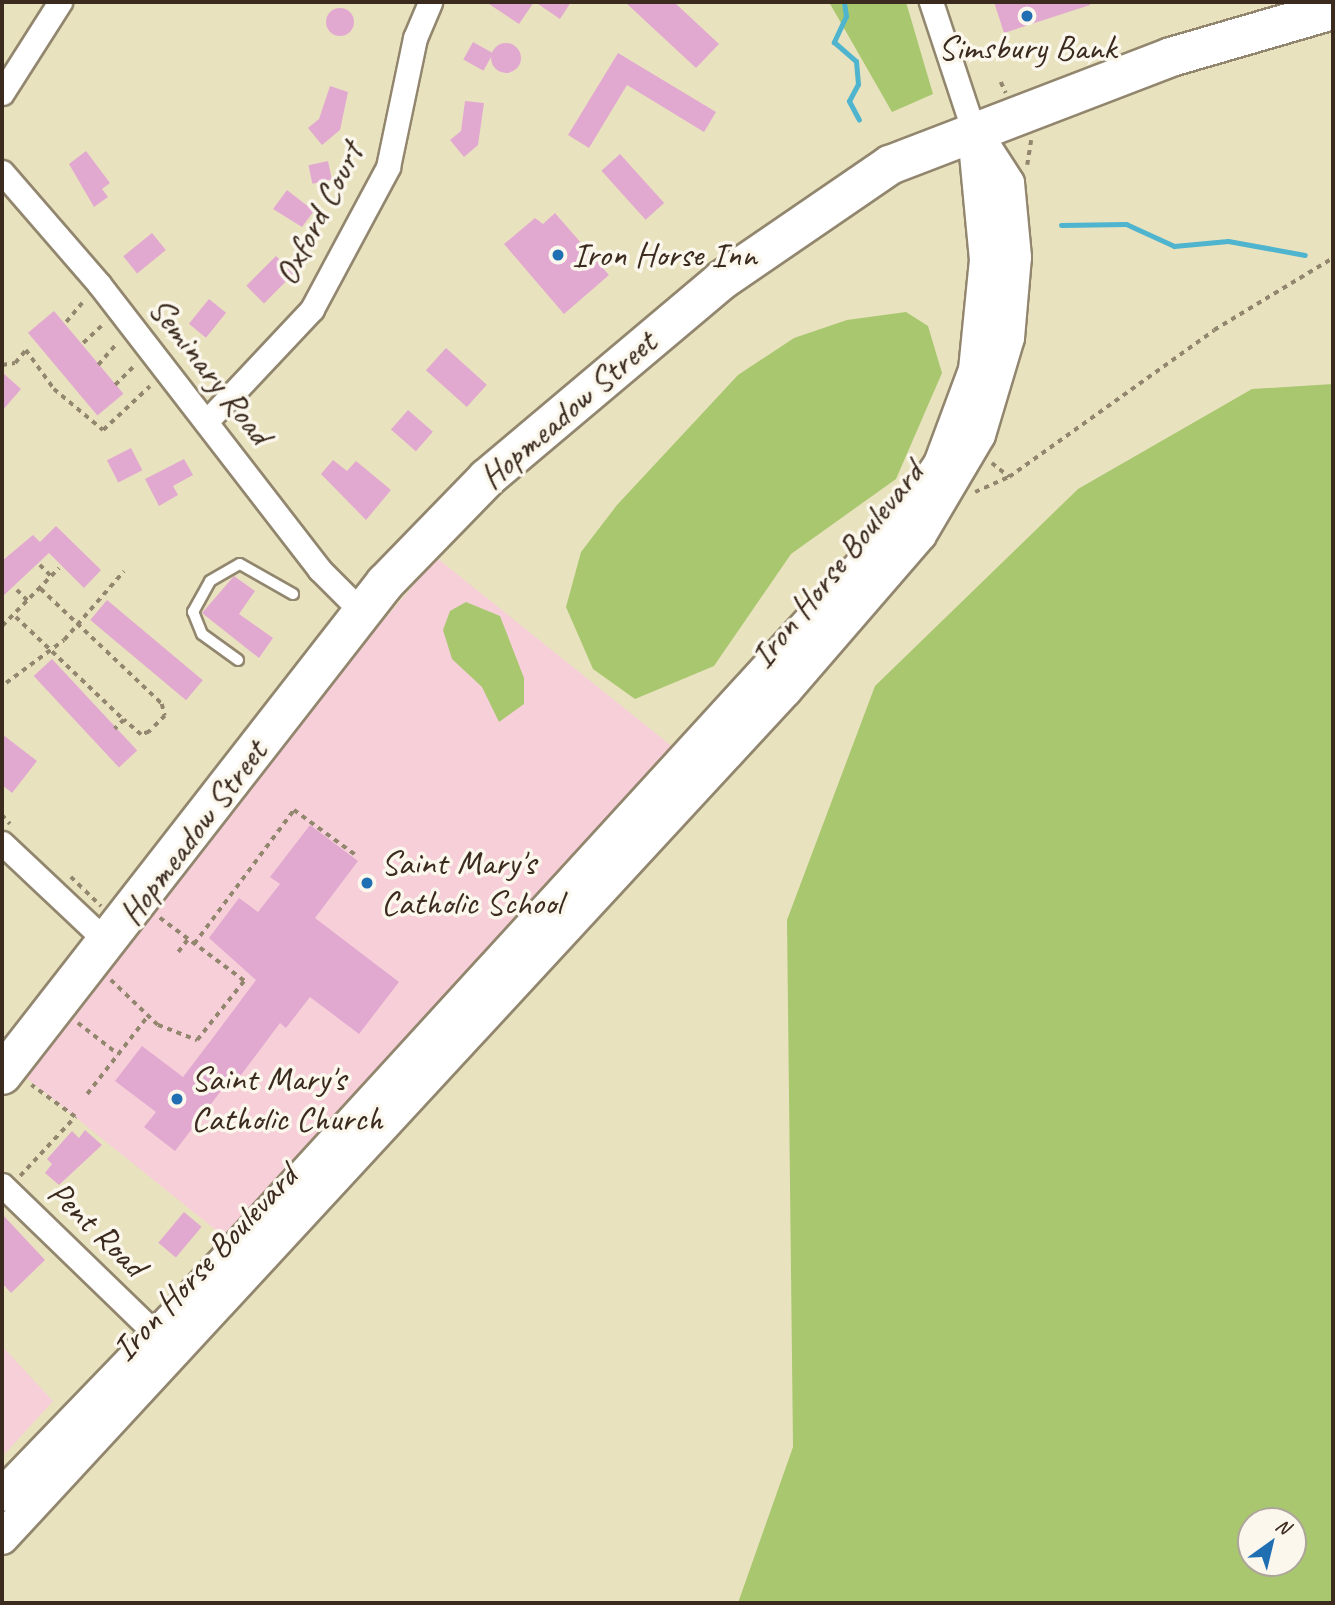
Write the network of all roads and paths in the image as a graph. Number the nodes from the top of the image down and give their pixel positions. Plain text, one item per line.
1 (60, 2) edge
2 (430, 2) edge
3 (931, 2) edge
4 (1333, 10) edge
5 (2, 93) edge
6 (973, 129) junction
7 (2, 172) edge
8 (1333, 258) edge
9 (82, 303) dead end
10 (66, 322) dead end
11 (101, 326) dead end
12 (83, 343) dead end
13 (116, 344) dead end
14 (2, 365) edge
15 (99, 365) dead end
16 (134, 366) dead end
17 (116, 385) dead end
18 (150, 386) dead end
19 (206, 422) junction
20 (991, 462) dead end
21 (40, 565) dead end
22 (59, 568) dead end
23 (124, 571) dead end
24 (52, 577) junction
25 (41, 589) junction
26 (17, 590) dead end
27 (293, 594) dead end
28 (29, 602) junction
29 (362, 612) junction
30 (16, 617) junction
31 (77, 625) junction
32 (2, 626) edge
33 (52, 650) junction
34 (238, 660) dead end
35 (6, 683) dead end
36 (124, 720) junction
37 (115, 729) dead end
38 (2, 844) edge
39 (357, 856) dead end
40 (157, 916) dead end
41 (188, 939) junction
42 (194, 944) junction
43 (178, 952) dead end
44 (110, 962) junction
45 (148, 1016) junction
46 (76, 1022) dead end
47 (118, 1054) junction
48 (14, 1078) edge
49 (87, 1094) dead end
50 (4, 1187) edge
51 (165, 1343) junction
52 (2, 1495) edge
53 (2, 1538) edge

1 - 5 street
2 - 19 street, Oxford Court
3 - 6 street
4 - 6 highway, Hopmeadow Street
6 - 29 highway, Hopmeadow Street
6 - 51 street, Iron Horse Boulevard
7 - 19 street, Seminary Road
8 - 20 path
9 - 10 path
11 - 12 path
13 - 15 path
14 - 18 path
16 - 17 path
19 - 29 street, Seminary Road
21 - 24 path
22 - 24 path
23 - 31 path
24 - 25 path
25 - 28 path
25 - 31 path
26 - 28 path
27 - 34 lane
28 - 30 path
29 - 44 highway, Hopmeadow Street
30 - 32 path
30 - 33 path
31 - 33 path
31 - 36 path
33 - 35 path
33 - 36 path
36 - 37 path
38 - 44 street
39 - 42 path
40 - 41 path
41 - 42 path
41 - 43 path
42 - 45 path
44 - 45 path
44 - 48 highway, Hopmeadow Street
45 - 47 path
46 - 47 path
47 - 49 path
48 - 50 path
50 - 51 street, Pent Road
51 - 52 street, Iron Horse Boulevard
51 - 53 street, Iron Horse Boulevard

